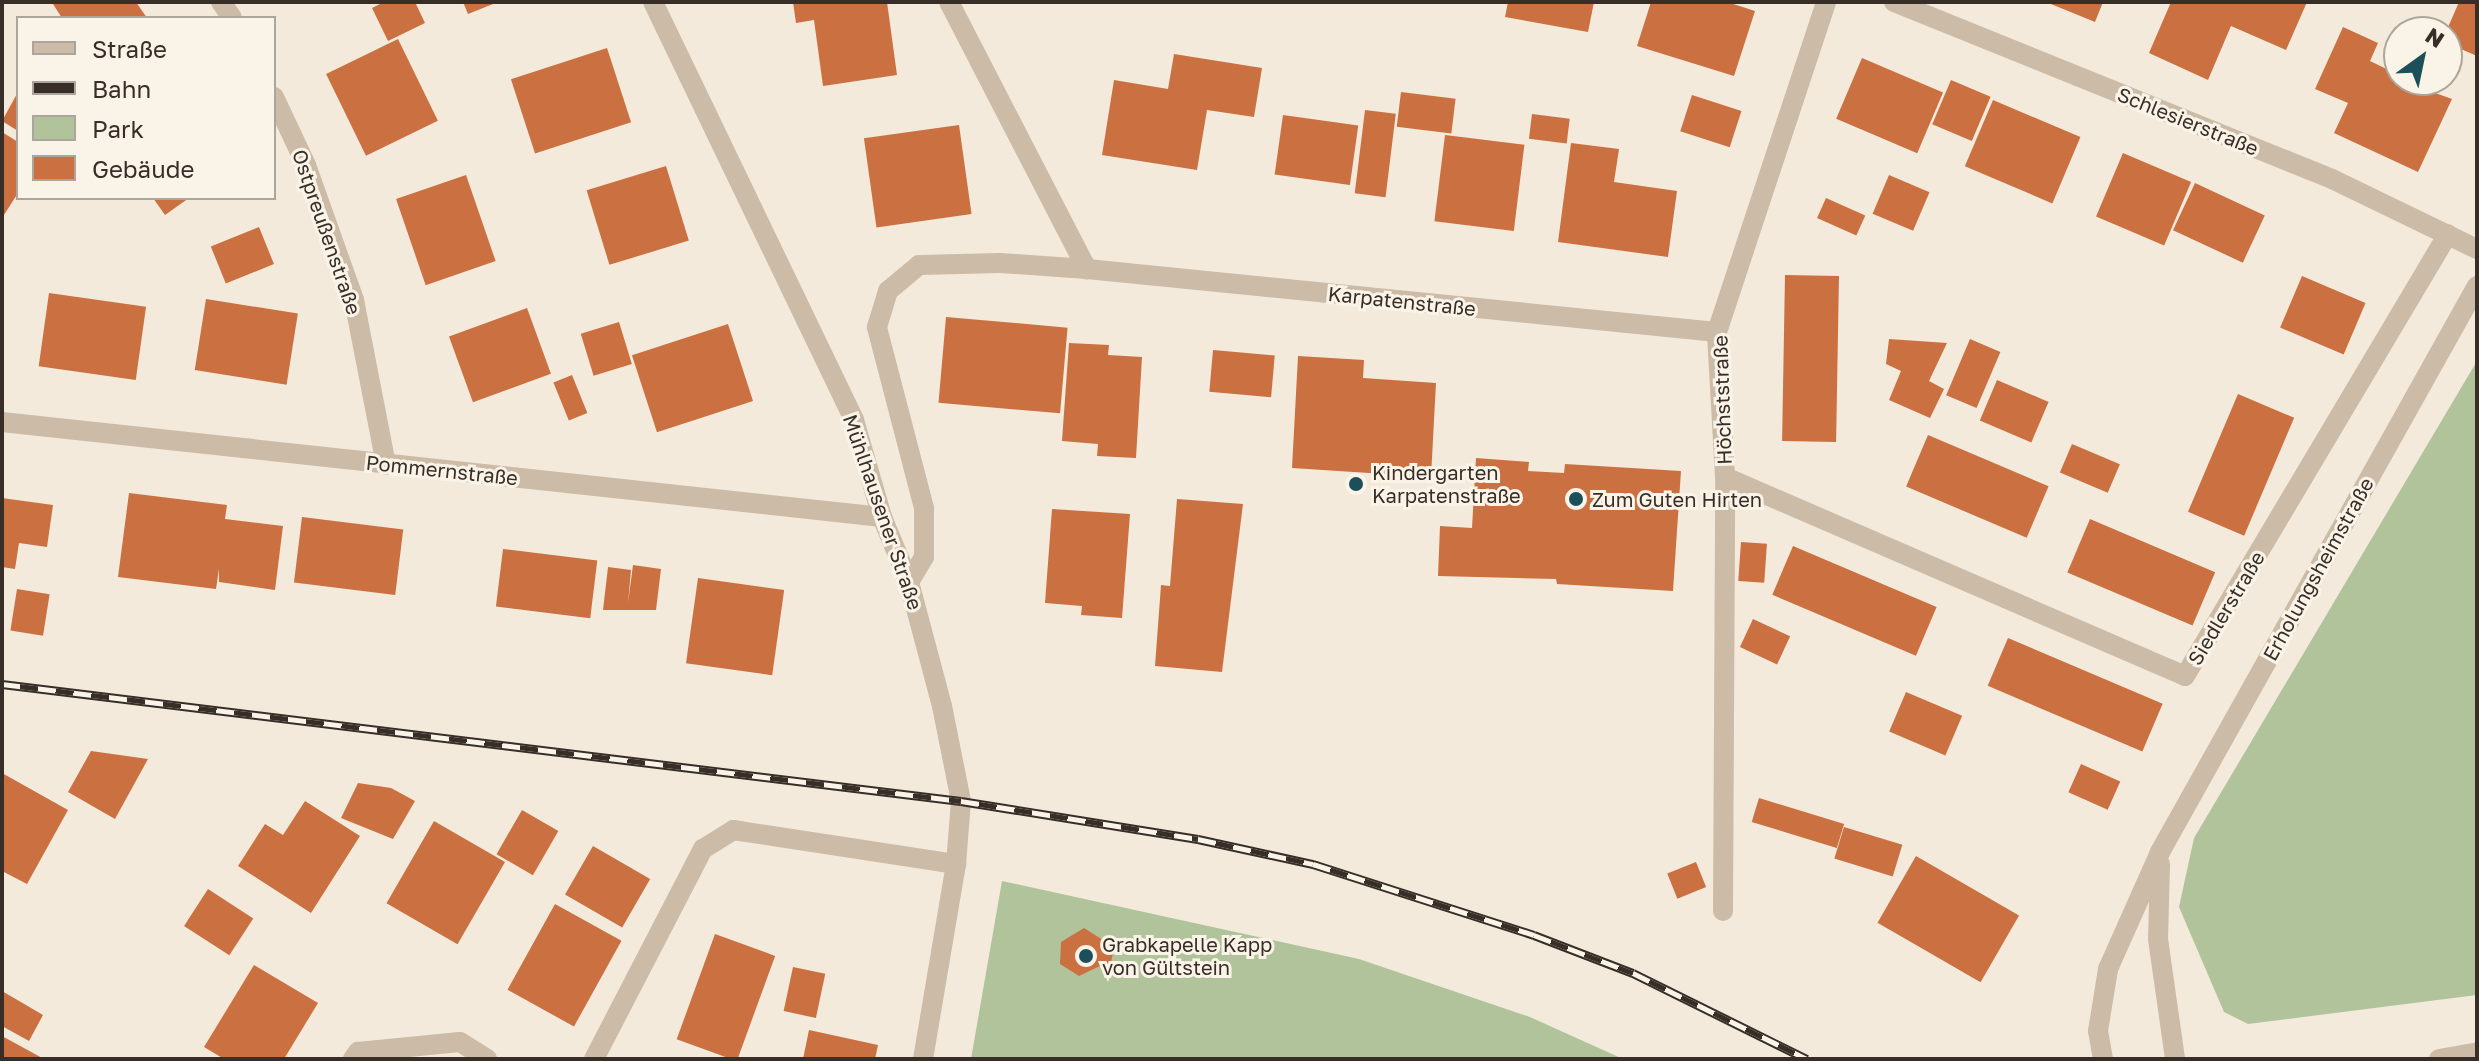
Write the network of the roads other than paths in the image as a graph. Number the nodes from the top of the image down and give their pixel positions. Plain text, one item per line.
1 (653, 2) edge
2 (949, 2) edge
3 (1826, 2) edge
4 (1894, 2) edge
5 (276, 101) edge
6 (2448, 234) junction
7 (2477, 249) edge
8 (1087, 269) junction
9 (2477, 286) edge
10 (1717, 332) junction
11 (2, 422) edge
12 (386, 465) junction
13 (1725, 477) junction
14 (882, 517) junction
15 (909, 582) junction
16 (2160, 852) junction
17 (956, 864) junction
18 (1723, 911) dead end
19 (2477, 1052) edge
20 (353, 1059) edge
21 (487, 1059) edge
22 (594, 1059) edge
23 (923, 1059) edge
24 (2103, 1059) edge
25 (2175, 1059) edge
26 (2439, 1059) edge

1 - 14 street, Mühlhausener Straße
2 - 8 street
3 - 10 street, Höchststraße
4 - 6 street, Schlesierstraße
5 - 12 street, Ostpreußenstraße
6 - 7 street, Schlesierstraße
6 - 13 street, Siedlerstraße
8 - 10 street, Karpatenstraße
8 - 15 street, Karpatenstraße
9 - 16 street, Erholungsheimstraße
10 - 13 street, Höchststraße
11 - 12 street, Pommernstraße
12 - 14 street, Pommernstraße
13 - 18 street, Höchststraße
14 - 15 street, Mühlhausener Straße
15 - 17 street, Mühlhausener Straße
16 - 24 street, Erholungsheimstraße
16 - 25 street, Erholungsheimstraße
17 - 22 street
17 - 23 street, Mühlhausener Straße
19 - 26 street
20 - 21 street

